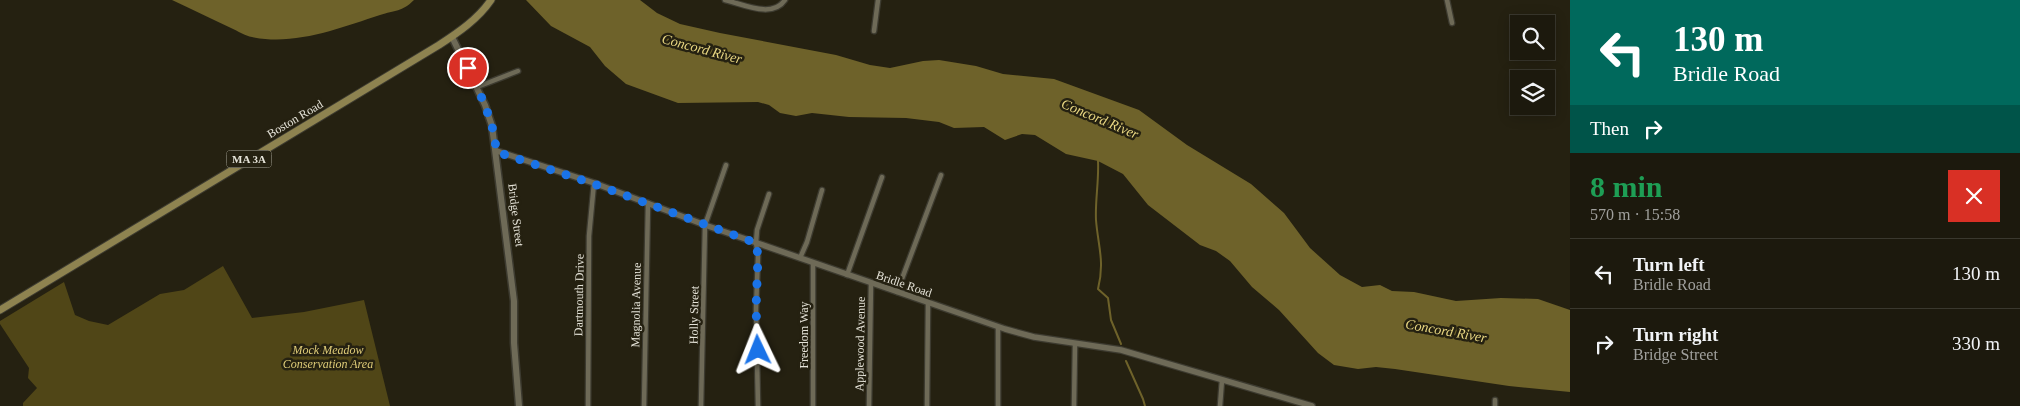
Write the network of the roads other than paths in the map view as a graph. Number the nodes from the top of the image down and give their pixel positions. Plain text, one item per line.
1 (491, 0) edge
2 (725, 0) edge
3 (784, 0) edge
4 (878, 0) edge
5 (1447, 0) edge
6 (1452, 23) dead end
7 (874, 31) dead end
8 (452, 36) junction
9 (518, 71) dead end
10 (477, 87) junction
11 (497, 152) junction
12 (726, 165) dead end
13 (941, 175) dead end
14 (882, 177) dead end
15 (594, 184) junction
16 (822, 190) dead end
17 (769, 194) dead end
18 (648, 204) junction
19 (705, 225) junction
20 (756, 243) junction
21 (800, 258) junction
22 (813, 263) junction
23 (847, 275) junction
24 (871, 283) junction
25 (897, 292) junction
26 (928, 302) junction
27 (0, 310) edge
28 (998, 327) junction
29 (1075, 344) junction
30 (1222, 380) junction
31 (519, 406) edge
32 (588, 406) edge
33 (644, 406) edge
34 (701, 406) edge
35 (758, 406) edge
36 (814, 406) edge
37 (869, 406) edge
38 (926, 406) edge
39 (998, 406) edge
40 (1074, 406) edge
41 (1220, 406) edge
42 (1312, 406) edge

1 - 8 main road, Boston Road / MA 3A
2 - 3 street
4 - 7 street
5 - 6 street
8 - 10 main road, Bridge Street
8 - 27 main road, Boston Road / MA 3A
9 - 10 street
10 - 11 main road, Bridge Street
11 - 15 street, Bridle Road
11 - 31 main road, Bridge Street
12 - 19 street, Holly Street
13 - 25 street
14 - 23 street
15 - 18 street, Bridle Road
15 - 32 street, Dartmouth Drive
16 - 21 street
17 - 20 street
18 - 19 street, Bridle Road
18 - 33 street, Magnolia Avenue
19 - 20 street, Bridle Road
19 - 34 street, Holly Street
20 - 21 street, Bridle Road
20 - 35 street
21 - 22 street, Bridle Road
22 - 23 street, Bridle Road
22 - 36 street, Freedom Way
23 - 24 street, Bridle Road
24 - 25 street, Bridle Road
24 - 37 street, Applewood Avenue
25 - 26 street, Bridle Road
26 - 28 street, Bridle Road
26 - 38 street
28 - 29 street, Bridle Road
28 - 39 street
29 - 30 street, Bridle Road
29 - 40 street
30 - 41 street
30 - 42 street, Bridle Road

